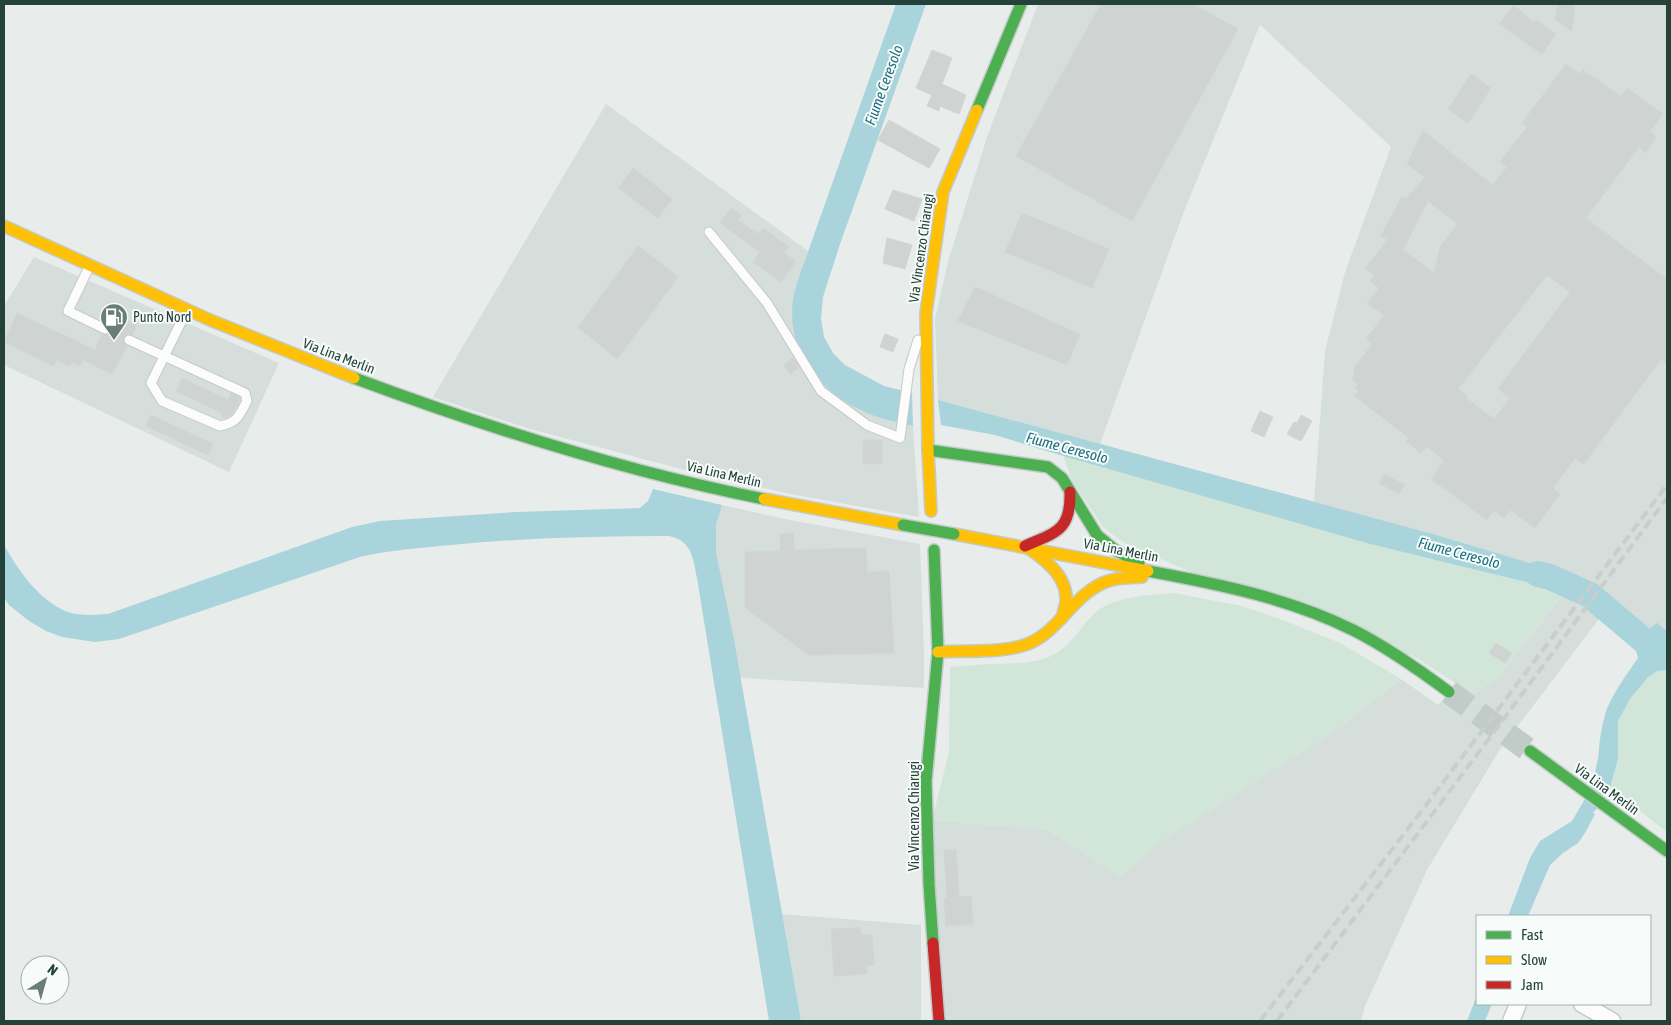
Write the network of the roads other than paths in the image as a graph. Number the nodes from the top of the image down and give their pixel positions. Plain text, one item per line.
1 (1021, 4) edge
2 (4, 226) edge
3 (709, 232) dead end
4 (90, 265) junction
5 (187, 310) junction
6 (926, 313) junction
7 (105, 329) dead end
8 (129, 340) dead end
9 (164, 356) junction
10 (928, 450) junction
11 (1070, 492) junction
12 (931, 511) dead end
13 (1025, 546) junction
14 (934, 550) dead end
15 (1173, 576) junction
16 (1062, 618) junction
17 (938, 652) junction
18 (1449, 692) tunnel mouth
19 (1530, 751) tunnel mouth
20 (1667, 851) edge
21 (1518, 1005) edge
22 (1584, 1005) edge
23 (939, 1021) edge
24 (1511, 1021) edge
25 (1612, 1021) edge

1 - 6 main road, Via Vincenzo Chiarugi
2 - 4 main road, Via Lina Merlin
3 - 6 lane
4 - 5 main road, Via Lina Merlin
4 - 7 lane
5 - 9 lane
5 - 13 main road, Via Lina Merlin, bridge
6 - 10 main road, Via Vincenzo Chiarugi
8 - 9 lane
9 - 9 lane
10 - 11 main road
10 - 12 main road, Via Vincenzo Chiarugi
11 - 13 main road
11 - 15 main road
13 - 15 main road, Via Lina Merlin
13 - 16 main road
14 - 17 main road, Via Vincenzo Chiarugi
15 - 16 main road
15 - 18 main road, Via Lina Merlin
16 - 17 main road
17 - 23 main road, Via Vincenzo Chiarugi
19 - 20 main road, Via Lina Merlin
21 - 24 street
22 - 25 street

